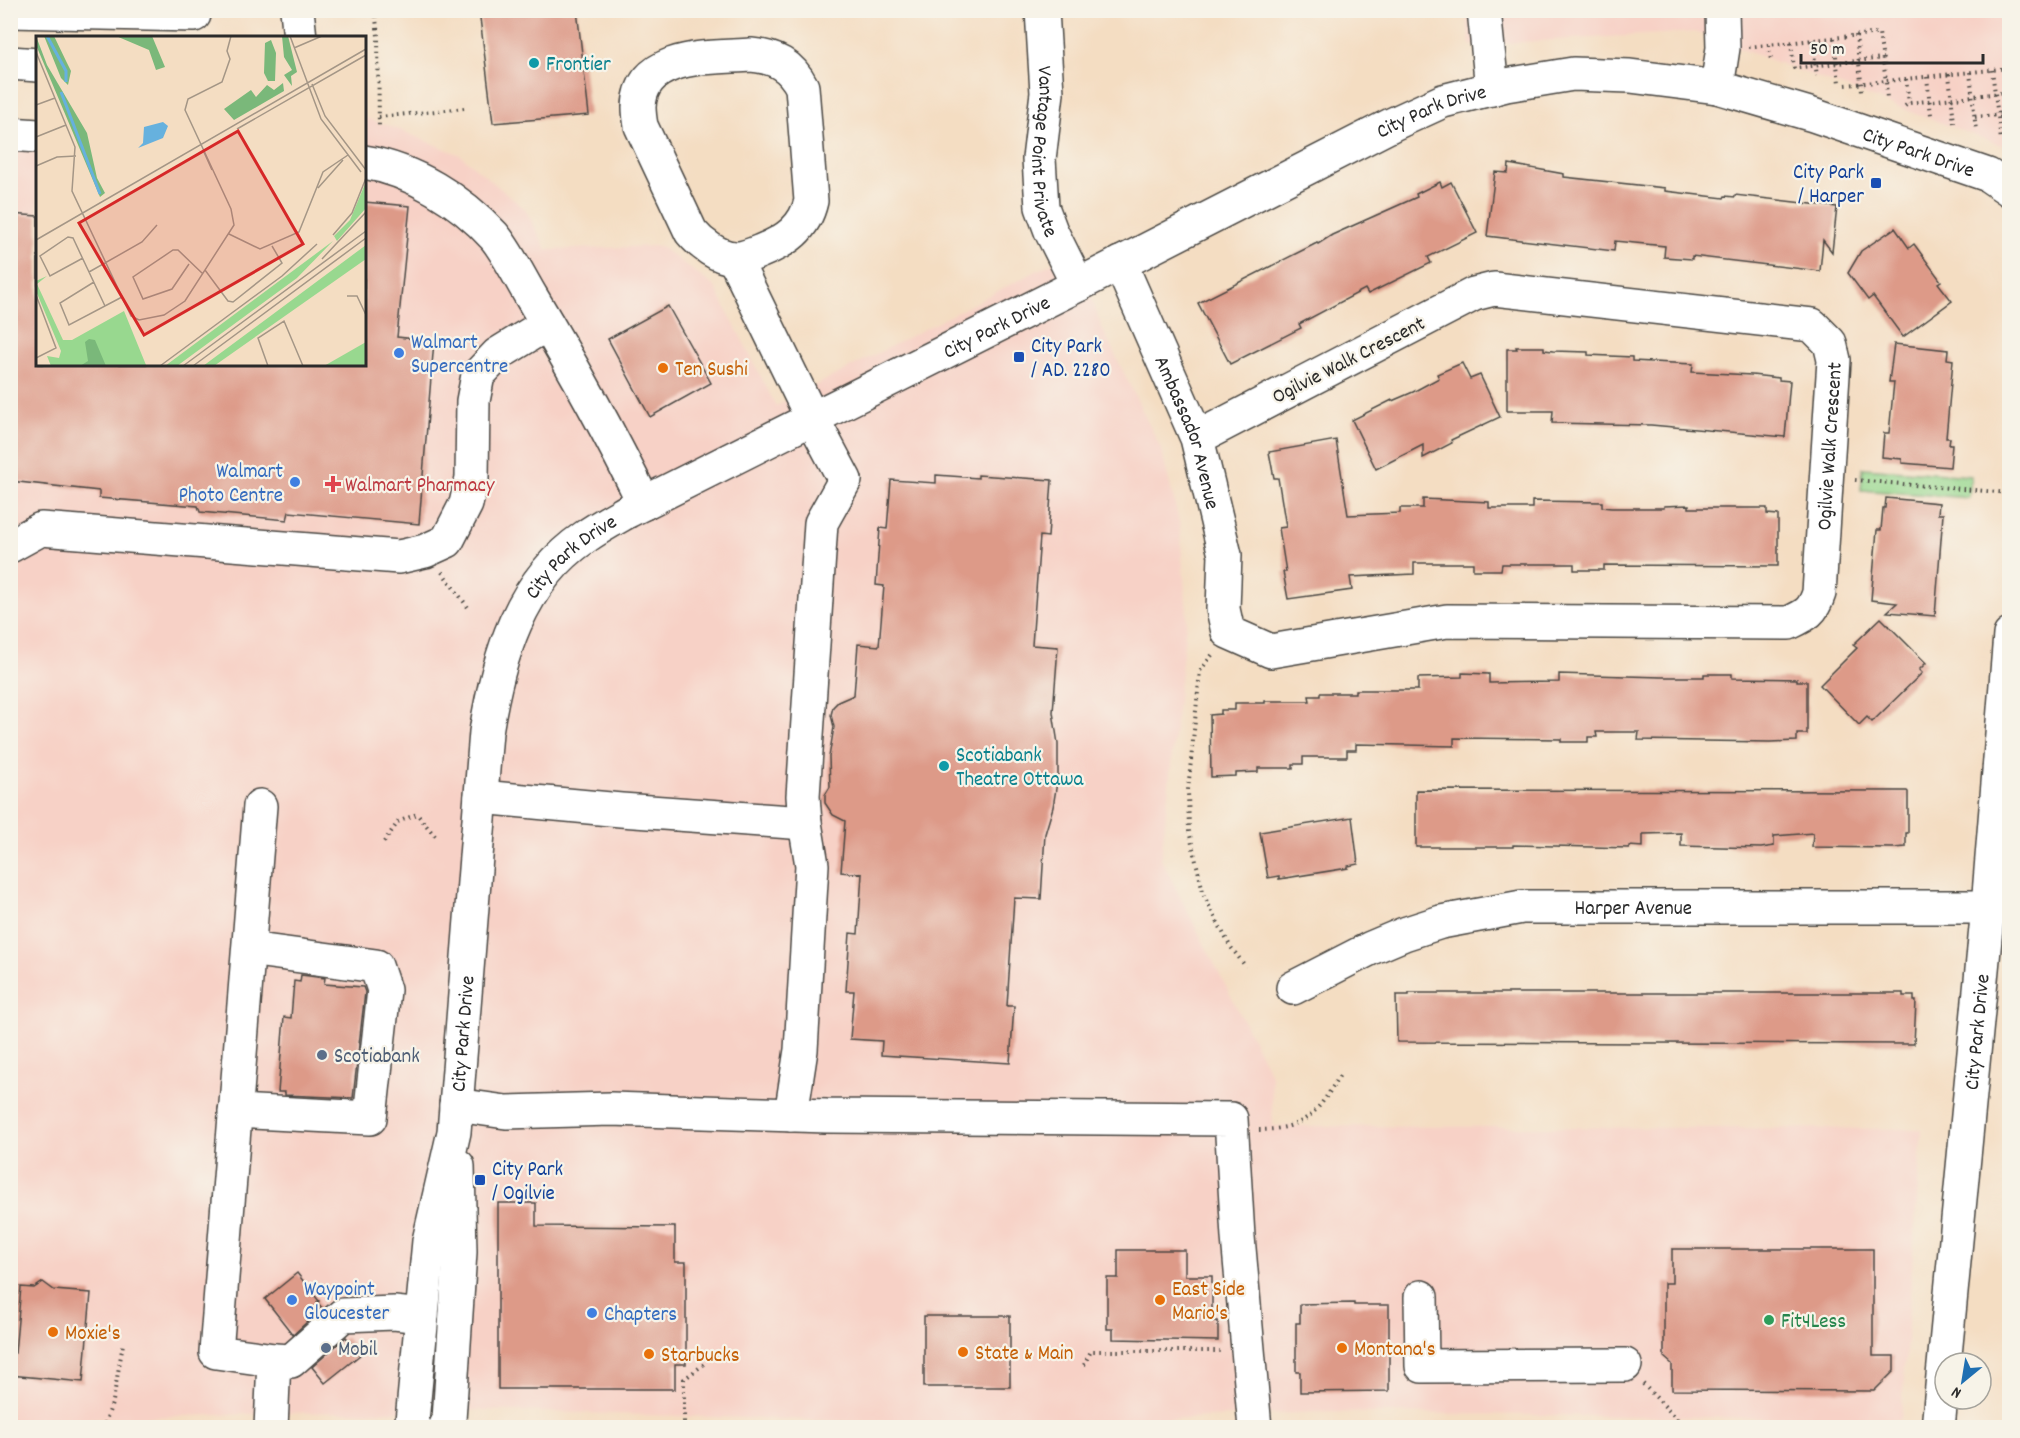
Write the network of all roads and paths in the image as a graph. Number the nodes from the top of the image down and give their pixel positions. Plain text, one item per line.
1 (297, 10) edge
2 (375, 10) edge
3 (1042, 10) edge
4 (1484, 10) edge
5 (1722, 10) edge
6 (10, 11) edge
7 (195, 21) edge
8 (1856, 35) junction
9 (300, 36) edge
10 (1834, 38) junction
11 (1812, 40) junction
12 (1791, 43) junction
13 (1769, 45) junction
14 (1747, 53) dead end
15 (1882, 58) junction
16 (1771, 61) dead end
17 (1859, 61) junction
18 (10, 63) edge
19 (1837, 63) junction
20 (36, 65) edge
21 (1816, 66) junction
22 (2010, 68) edge
23 (1992, 70) junction
24 (1970, 72) junction
25 (1949, 74) junction
26 (1817, 76) dead end
27 (1927, 77) junction
28 (1906, 79) junction
29 (1886, 81) junction
30 (1839, 83) dead end
31 (1862, 84) junction
32 (1846, 85) dead end
33 (1718, 87) junction
34 (1492, 88) junction
35 (1862, 91) dead end
36 (2010, 92) edge
37 (1995, 94) junction
38 (1973, 96) junction
39 (1951, 99) junction
40 (1887, 100) dead end
41 (1929, 101) junction
42 (465, 108) dead end
43 (2010, 114) edge
44 (1931, 115) dead end
45 (1998, 115) junction
46 (379, 117) junction
47 (1975, 117) junction
48 (1953, 123) dead end
49 (379, 129) dead end
50 (1976, 131) dead end
51 (10, 134) edge
52 (36, 136) edge
53 (2001, 140) dead end
54 (366, 162) edge
55 (2010, 190) edge
56 (725, 255) junction
57 (1120, 263) junction
58 (1078, 285) junction
59 (547, 324) junction
60 (812, 418) junction
61 (1197, 438) junction
62 (1827, 478) junction
63 (2010, 493) edge
64 (644, 503) junction
65 (10, 546) edge
66 (436, 563) dead end
67 (470, 610) dead end
68 (1226, 621) junction
69 (2010, 635) edge
70 (481, 797) junction
71 (260, 806) dead end
72 (805, 823) junction
73 (435, 836) dead end
74 (384, 842) dead end
75 (1999, 907) edge
76 (249, 950) junction
77 (1246, 967) dead end
78 (1293, 988) dead end
79 (1341, 1073) dead end
80 (235, 1111) junction
81 (791, 1115) junction
82 (455, 1118) junction
83 (1250, 1130) dead end
84 (1422, 1297) dead end
85 (422, 1316) junction
86 (123, 1344) dead end
87 (1224, 1351) dead end
88 (274, 1360) junction
89 (707, 1362) dead end
90 (1084, 1365) dead end
91 (1625, 1365) joint
92 (684, 1422) dead end
93 (1680, 1422) dead end
94 (105, 1423) dead end
95 (271, 1428) edge
96 (415, 1428) edge
97 (445, 1428) edge
98 (1255, 1428) edge
99 (1938, 1428) edge

1 - 9 street
2 - 46 path
3 - 58 street, Vantage Point Private
4 - 34 street
5 - 33 street
6 - 7 street
8 - 10 path
8 - 15 path
8 - 17 path
10 - 11 path
10 - 19 path
11 - 12 path
11 - 21 path
12 - 13 path
12 - 21 path
13 - 14 path
13 - 16 path
15 - 17 path
15 - 29 path
17 - 19 path
17 - 31 path
18 - 20 street
19 - 21 path
19 - 30 path
21 - 26 path
22 - 23 path
23 - 24 path
23 - 37 path
24 - 25 path
24 - 38 path
25 - 27 path
25 - 39 path
27 - 28 path
27 - 41 path
28 - 29 path
28 - 41 path
29 - 31 path
29 - 40 path
31 - 32 path
31 - 35 path
33 - 34 street, City Park Drive
33 - 55 street, City Park Drive
34 - 57 street, City Park Drive
36 - 37 path
37 - 38 path
37 - 45 path
38 - 39 path
38 - 47 path
39 - 41 path
39 - 48 path
41 - 44 path
42 - 46 path
43 - 45 path
45 - 47 path
45 - 53 path
46 - 49 path
47 - 50 path
51 - 52 street
54 - 59 street
56 - 56 street
56 - 60 street
57 - 58 street, City Park Drive
57 - 61 street, Ambassador Avenue
58 - 60 street, City Park Drive
59 - 64 street
59 - 65 street
60 - 64 street, City Park Drive
60 - 72 street
61 - 62 street, Ogilvie Walk Crescent
61 - 68 street, Ambassador Avenue
62 - 63 path
62 - 68 street, Ogilvie Walk Crescent
64 - 70 street, City Park Drive
66 - 67 path
68 - 77 path
69 - 75 street, City Park Drive
70 - 72 street
70 - 82 street, City Park Drive
71 - 76 street
72 - 81 street
73 - 74 path
75 - 78 street, Harper Avenue
75 - 99 street, City Park Drive
76 - 80 street
76 - 80 street
79 - 83 path
80 - 88 street
81 - 82 street
81 - 98 street
82 - 85 street, City Park Drive
82 - 97 street, City Park Drive
84 - 91 street
85 - 88 street
85 - 96 street, City Park Drive
86 - 94 path
87 - 90 path
88 - 95 street
89 - 92 path
91 - 93 path

